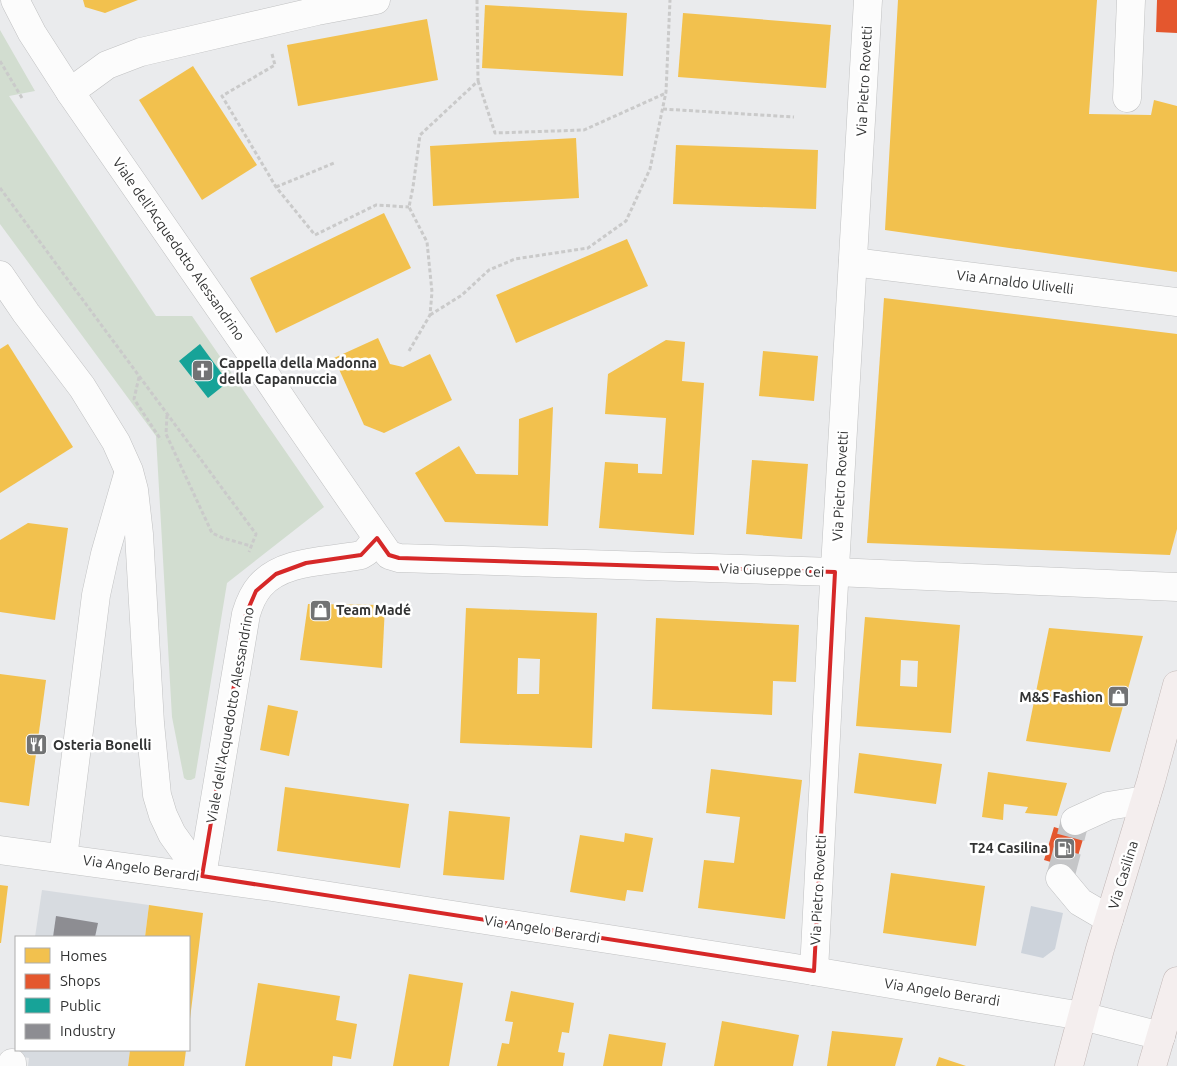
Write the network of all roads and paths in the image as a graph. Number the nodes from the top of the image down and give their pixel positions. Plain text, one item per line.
1 (14, 0) edge
2 (376, 0) edge
3 (477, 0) edge
4 (670, 0) edge
5 (856, 0) edge
6 (868, 0) edge
7 (1132, 0) edge
8 (264, 24) junction
9 (0, 60) edge
10 (478, 82) junction
11 (70, 92) junction
12 (666, 92) junction
13 (22, 98) dead end
14 (1127, 98) dead end
15 (663, 109) junction
16 (794, 117) dead end
17 (334, 163) dead end
18 (276, 187) junction
19 (0, 188) edge
20 (409, 206) junction
21 (853, 262) junction
22 (0, 275) edge
23 (1177, 302) edge
24 (430, 316) junction
25 (410, 351) dead end
26 (139, 377) junction
27 (167, 415) junction
28 (160, 440) dead end
29 (129, 471) junction
30 (377, 538) junction
31 (251, 546) junction
32 (249, 554) dead end
33 (835, 572) junction
34 (1177, 587) edge
35 (1177, 685) edge
36 (1145, 800) junction
37 (1075, 821) dead end
38 (0, 850) edge
39 (63, 858) junction
40 (202, 876) junction
41 (1060, 878) dead end
42 (1110, 919) junction
43 (814, 972) junction
44 (1177, 981) edge
45 (1082, 1016) junction
46 (1161, 1036) junction
47 (1068, 1066) edge
48 (1152, 1066) edge

1 - 11 street, Viale dell'Acquedotto Alessandrino
2 - 8 street
3 - 10 path
4 - 12 path
5 - 6 street
6 - 21 street, Via Pietro Rovetti
7 - 14 street
8 - 11 street
8 - 18 path
9 - 13 path
10 - 12 path
10 - 20 path
11 - 30 street, Viale dell'Acquedotto Alessandrino
12 - 15 path
15 - 16 path
15 - 24 path
17 - 18 path
18 - 20 path
19 - 26 path
20 - 24 path
21 - 23 street, Via Arnaldo Ulivelli
21 - 33 street, Via Pietro Rovetti
22 - 29 street
24 - 25 path
26 - 27 path
26 - 28 path
27 - 31 path
27 - 31 path
29 - 39 street
29 - 40 street
30 - 33 street, Via Giuseppe Cei
30 - 40 street, Viale dell'Acquedotto Alessandrino
31 - 32 path
33 - 34 street, Via Giuseppe Cei
33 - 43 street, Via Pietro Rovetti
35 - 36 main road, Via Casilina
36 - 37 street
36 - 42 main road, Via Casilina
38 - 39 street, Via Angelo Berardi
39 - 40 street, Via Angelo Berardi
40 - 43 street, Via Angelo Berardi
41 - 42 street
42 - 45 main road, Via Casilina
43 - 45 street, Via Angelo Berardi
44 - 46 main road
45 - 46 street, Via Angelo Berardi
45 - 47 main road, Via Casilina
46 - 48 main road

